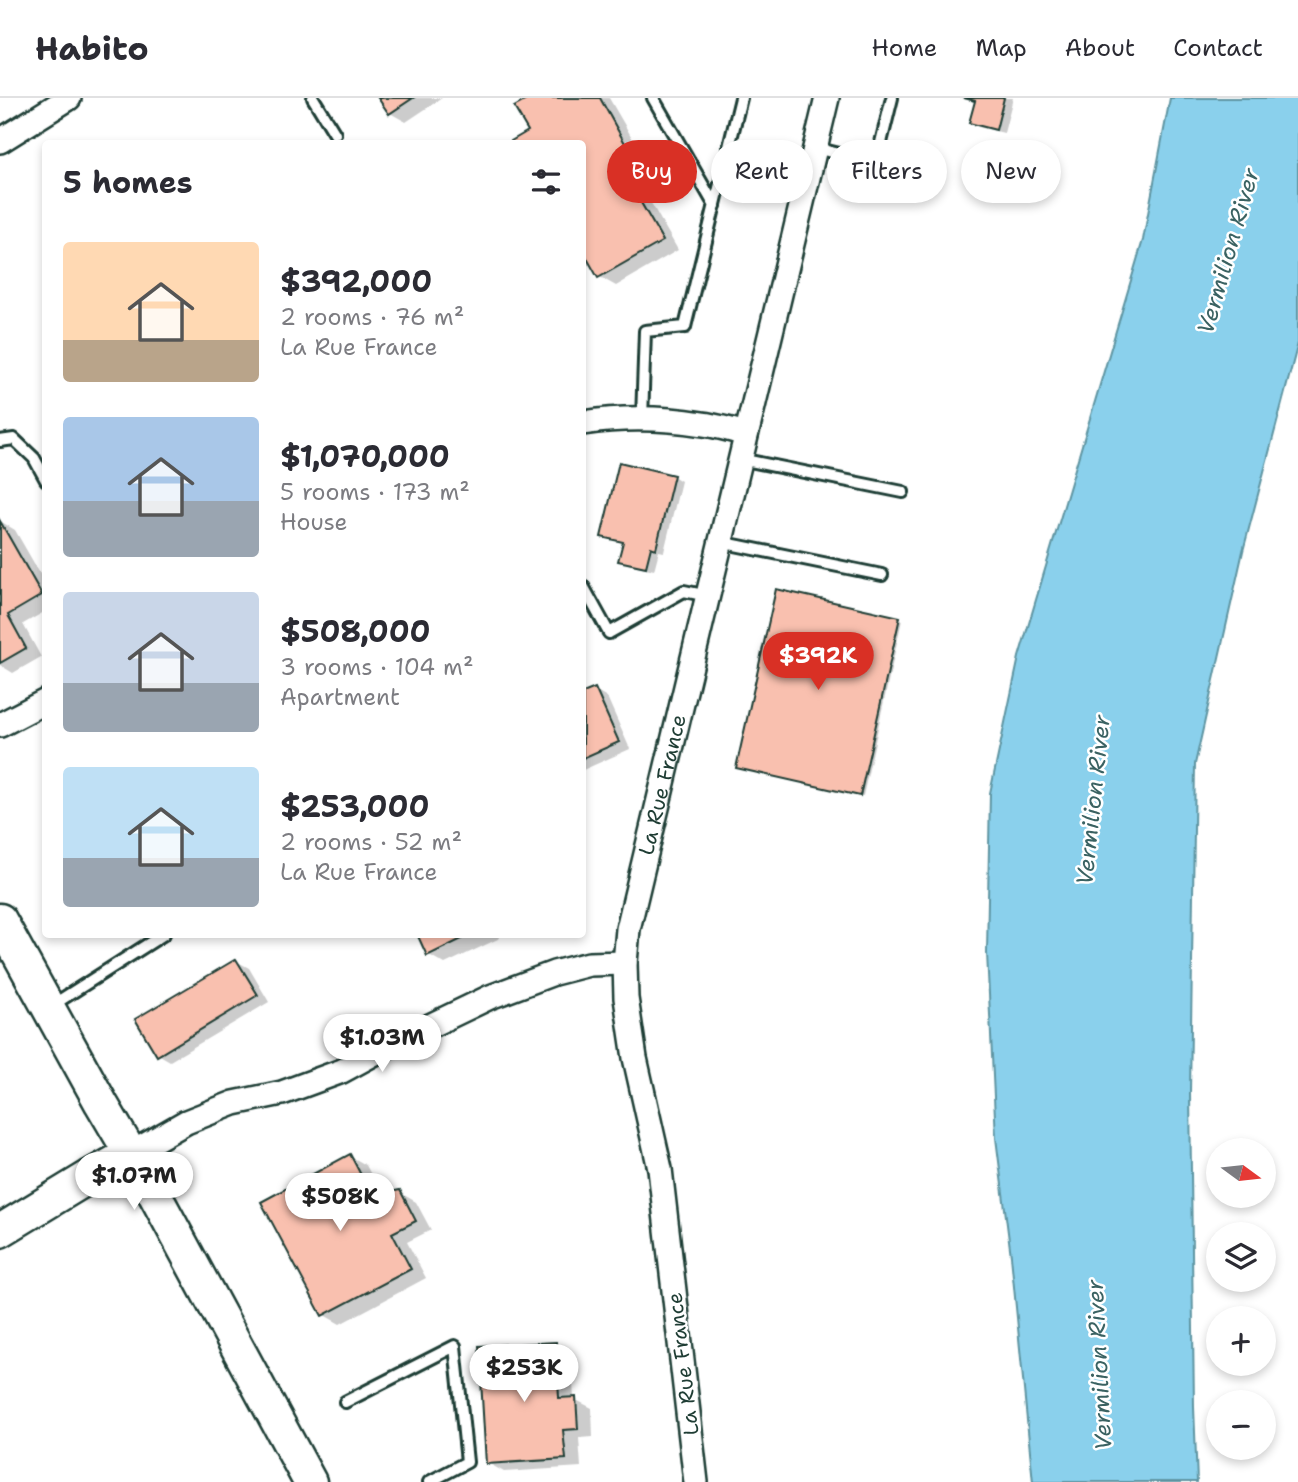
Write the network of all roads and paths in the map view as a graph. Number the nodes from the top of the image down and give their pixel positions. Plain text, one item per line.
1 (69, 98) edge
2 (313, 98) edge
3 (653, 98) edge
4 (741, 98) edge
5 (827, 98) edge
6 (892, 98) edge
7 (335, 134) dead end
8 (0, 141) edge
9 (815, 148) junction
10 (715, 206) junction
11 (642, 419) junction
12 (586, 423) edge
13 (746, 434) junction
14 (0, 441) edge
15 (740, 459) junction
16 (42, 472) edge
17 (903, 492) dead end
18 (720, 542) junction
19 (883, 575) dead end
20 (586, 592) edge
21 (708, 596) junction
22 (42, 703) edge
23 (0, 725) edge
24 (2, 930) edge
25 (158, 938) edge
26 (625, 963) junction
27 (49, 1008) junction
28 (130, 1154) junction
29 (0, 1231) edge
30 (345, 1402) dead end
31 (310, 1482) edge
32 (429, 1482) edge
33 (696, 1482) edge

1 - 8 street
2 - 7 lane
3 - 10 lane
4 - 10 lane
5 - 9 street, La Rue France
6 - 9 lane
9 - 13 street, La Rue France
10 - 11 lane
11 - 12 street
11 - 13 street
13 - 15 street, La Rue France
14 - 16 lane
15 - 17 lane
15 - 18 street, La Rue France
18 - 19 lane
18 - 21 street, La Rue France
20 - 21 lane
21 - 26 street, La Rue France
22 - 23 street
24 - 27 main road
25 - 27 lane
26 - 28 street
26 - 33 street, La Rue France
27 - 28 main road
28 - 29 main road
28 - 31 main road
30 - 32 lane

